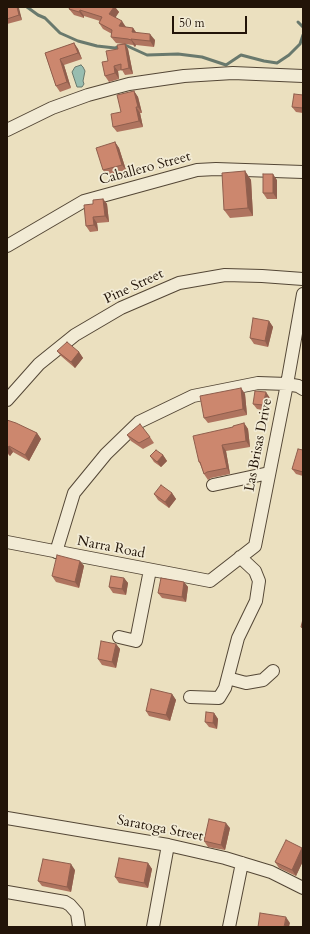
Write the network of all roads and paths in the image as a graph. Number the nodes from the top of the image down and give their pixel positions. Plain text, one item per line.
1 (303, 76) edge
2 (7, 130) edge
3 (303, 172) edge
4 (7, 246) edge
5 (303, 279) edge
6 (303, 294) edge
7 (287, 384) junction
8 (303, 389) edge
9 (7, 400) edge
10 (269, 473) junction
11 (213, 486) dead end
12 (7, 542) edge
13 (56, 552) junction
14 (240, 557) junction
15 (150, 570) junction
16 (210, 582) joint
17 (119, 637) dead end
18 (273, 671) dead end
19 (228, 676) junction
20 (190, 697) dead end
21 (7, 818) edge
22 (168, 846) junction
23 (242, 863) junction
24 (303, 888) edge
25 (7, 892) edge
26 (79, 927) edge
27 (153, 927) edge
28 (230, 927) edge

1 - 2 street
3 - 4 street, Caballero Street
5 - 9 street, Pine Street
6 - 7 street, Las Brisas Drive
7 - 8 street
7 - 10 street, Las Brisas Drive
7 - 13 street
10 - 11 street
10 - 14 street, Las Brisas Drive
12 - 13 street, Narra Road
13 - 15 street, Narra Road
14 - 16 street, Las Brisas Drive
14 - 19 street
15 - 16 street, Narra Road
15 - 17 street
18 - 19 street
19 - 20 street
21 - 22 street, Saratoga Street
22 - 23 street, Saratoga Street
22 - 27 street
23 - 24 street, Saratoga Street
23 - 28 street
25 - 26 street

